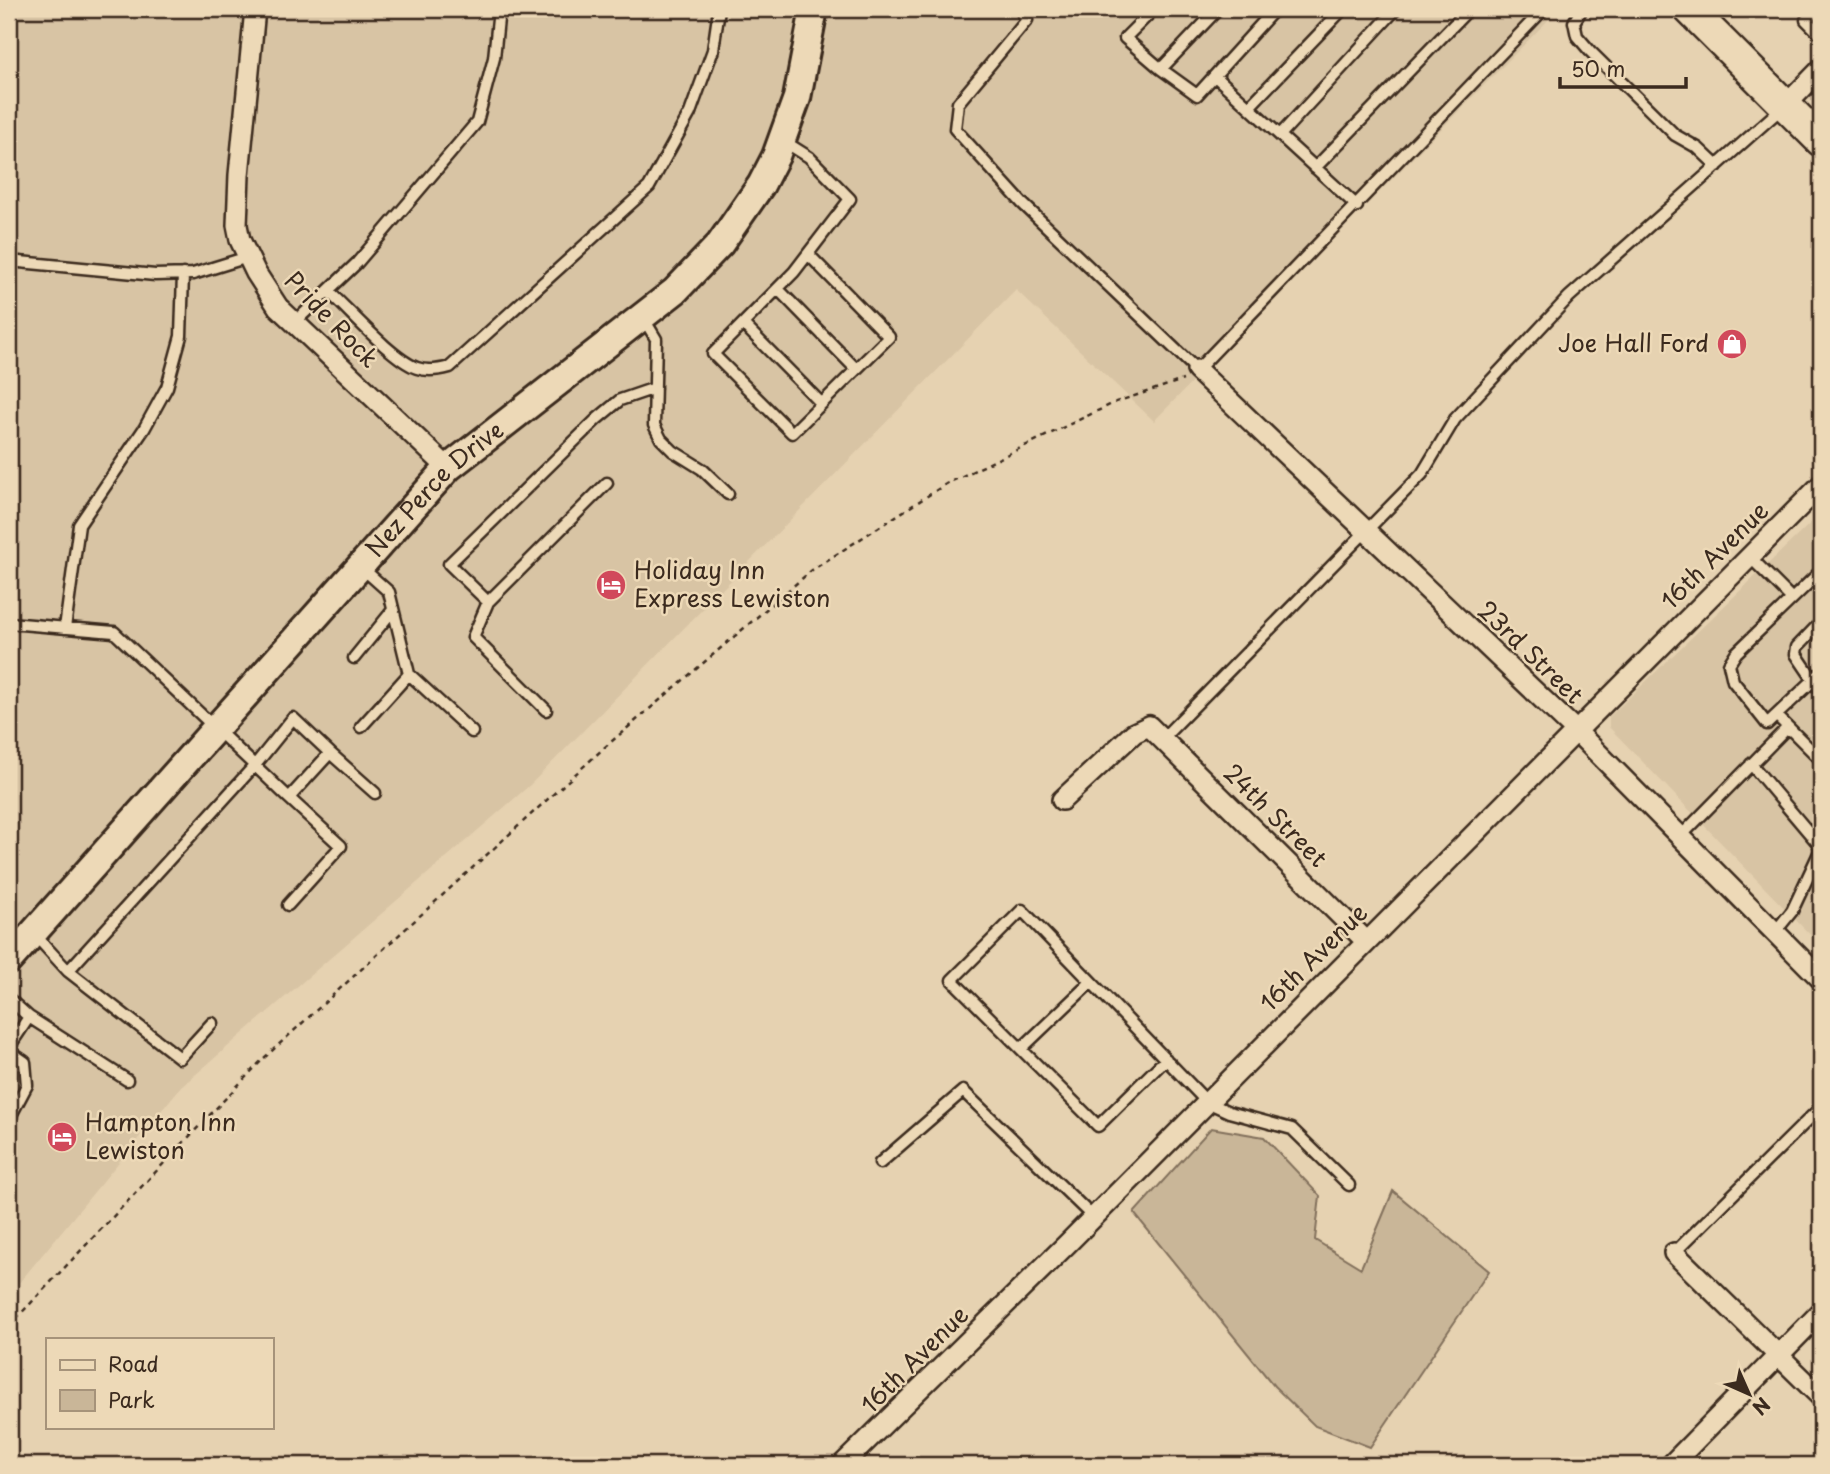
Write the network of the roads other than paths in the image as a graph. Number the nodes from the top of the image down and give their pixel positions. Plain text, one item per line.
1 (256, 9) edge
2 (499, 9) edge
3 (719, 9) edge
4 (814, 9) edge
5 (1020, 9) edge
6 (1154, 9) edge
7 (1218, 9) edge
8 (1275, 9) edge
9 (1343, 9) edge
10 (1396, 9) edge
11 (1469, 9) edge
12 (1536, 9) edge
13 (1582, 9) edge
14 (1689, 9) edge
15 (1817, 9) edge
16 (1821, 35) edge
17 (1161, 69) junction
18 (1821, 69) edge
19 (1215, 76) junction
20 (1786, 105) junction
21 (1249, 107) junction
22 (1280, 135) junction
23 (782, 140) junction
24 (1821, 141) edge
25 (1717, 166) junction
26 (1315, 167) junction
27 (1357, 206) junction
28 (808, 254) junction
29 (248, 257) junction
30 (9, 261) edge
31 (183, 274) junction
32 (778, 289) junction
33 (329, 292) junction
34 (642, 316) junction
35 (294, 324) junction
36 (743, 324) junction
37 (856, 369) junction
38 (1197, 370) junction
39 (655, 388) junction
40 (821, 404) junction
41 (448, 468) junction
42 (607, 484) dead end
43 (728, 494) dead end
44 (1817, 498) edge
45 (1367, 531) junction
46 (1749, 556) junction
47 (361, 566) junction
48 (1821, 571) edge
49 (1792, 599) junction
50 (488, 602) junction
51 (393, 610) junction
52 (1821, 622) edge
53 (9, 624) edge
54 (65, 628) junction
55 (354, 657) dead end
56 (1821, 673) edge
57 (409, 674) junction
58 (1812, 682) junction
59 (1821, 691) edge
60 (546, 710) dead end
61 (1778, 717) junction
62 (361, 727) dead end
63 (1787, 727) junction
64 (218, 728) junction
65 (1575, 730) junction
66 (472, 732) dead end
67 (1156, 733) junction
68 (330, 752) junction
69 (1821, 760) edge
70 (256, 764) junction
71 (1751, 764) junction
72 (375, 793) dead end
73 (289, 798) junction
74 (1062, 800) dead end
75 (1680, 836) junction
76 (1821, 848) edge
77 (288, 905) dead end
78 (1775, 932) junction
79 (34, 934) junction
80 (1366, 940) junction
81 (9, 960) edge
82 (68, 971) junction
83 (1821, 979) edge
84 (1091, 982) junction
85 (9, 999) edge
86 (29, 1017) junction
87 (212, 1023) dead end
88 (9, 1049) edge
89 (1021, 1049) junction
90 (1166, 1059) junction
91 (127, 1080) dead end
92 (1207, 1102) junction
93 (1821, 1107) edge
94 (9, 1119) edge
95 (880, 1163) dead end
96 (1349, 1185) dead end
97 (1093, 1217) junction
98 (1674, 1253) joint
99 (1821, 1312) edge
100 (1778, 1355) junction
101 (1821, 1397) edge
102 (842, 1465) edge
103 (1671, 1465) edge

1 - 29 street, Pride Rock
2 - 33 lane
3 - 33 lane
4 - 23 street, Nez Perce Drive
5 - 38 lane
6 - 17 lane
7 - 17 lane
8 - 19 lane
9 - 21 lane
10 - 22 lane
11 - 26 lane
12 - 27 lane
13 - 25 lane
14 - 20 main road
15 - 16 lane
17 - 19 lane
18 - 20 street
19 - 21 lane
20 - 24 main road
20 - 25 lane
21 - 22 lane
22 - 26 lane
23 - 28 lane
23 - 34 street, Nez Perce Drive
25 - 45 lane
26 - 27 lane
27 - 38 lane
28 - 32 lane
28 - 37 lane
29 - 31 lane
29 - 35 street, Pride Rock
30 - 31 lane
31 - 54 lane
32 - 36 lane
32 - 37 lane
33 - 35 lane
34 - 39 lane
34 - 41 street, Nez Perce Drive
35 - 41 street, Pride Rock
36 - 40 lane
36 - 40 lane
37 - 40 lane
38 - 45 street, 23rd Street
39 - 43 lane
39 - 50 lane
41 - 47 street, Nez Perce Drive
42 - 50 lane
44 - 46 street, 16th Avenue
45 - 65 street, 23rd Street
45 - 67 lane
46 - 49 lane
46 - 65 street, 16th Avenue
47 - 51 lane
47 - 64 street, Nez Perce Drive
48 - 49 lane
49 - 61 lane
50 - 60 lane
51 - 55 lane
51 - 57 lane
52 - 58 lane
53 - 54 lane
54 - 64 lane
56 - 58 lane
57 - 62 lane
57 - 66 lane
58 - 59 lane
58 - 61 lane
61 - 63 lane
63 - 69 lane
63 - 71 lane
64 - 70 lane
64 - 79 street, Nez Perce Drive
65 - 75 street, 23rd Street
65 - 80 street, 16th Avenue
67 - 74 street
67 - 80 street, 24th Street
68 - 70 lane
68 - 72 lane
68 - 73 lane
70 - 73 lane
70 - 82 lane
71 - 75 lane
71 - 76 lane
73 - 77 lane
75 - 78 street, 23rd Street
76 - 78 lane
78 - 83 street, 23rd Street
79 - 81 street, Nez Perce Drive
79 - 82 lane
80 - 92 street, 16th Avenue
82 - 87 lane
84 - 89 lane
84 - 89 lane
84 - 90 lane
85 - 86 lane
86 - 88 lane
86 - 91 lane
88 - 94 lane
89 - 90 lane
90 - 92 lane
92 - 96 lane
92 - 97 street, 16th Avenue
93 - 98 lane
95 - 97 lane
97 - 102 street, 16th Avenue
98 - 100 street
99 - 100 street
100 - 101 street
100 - 103 street

